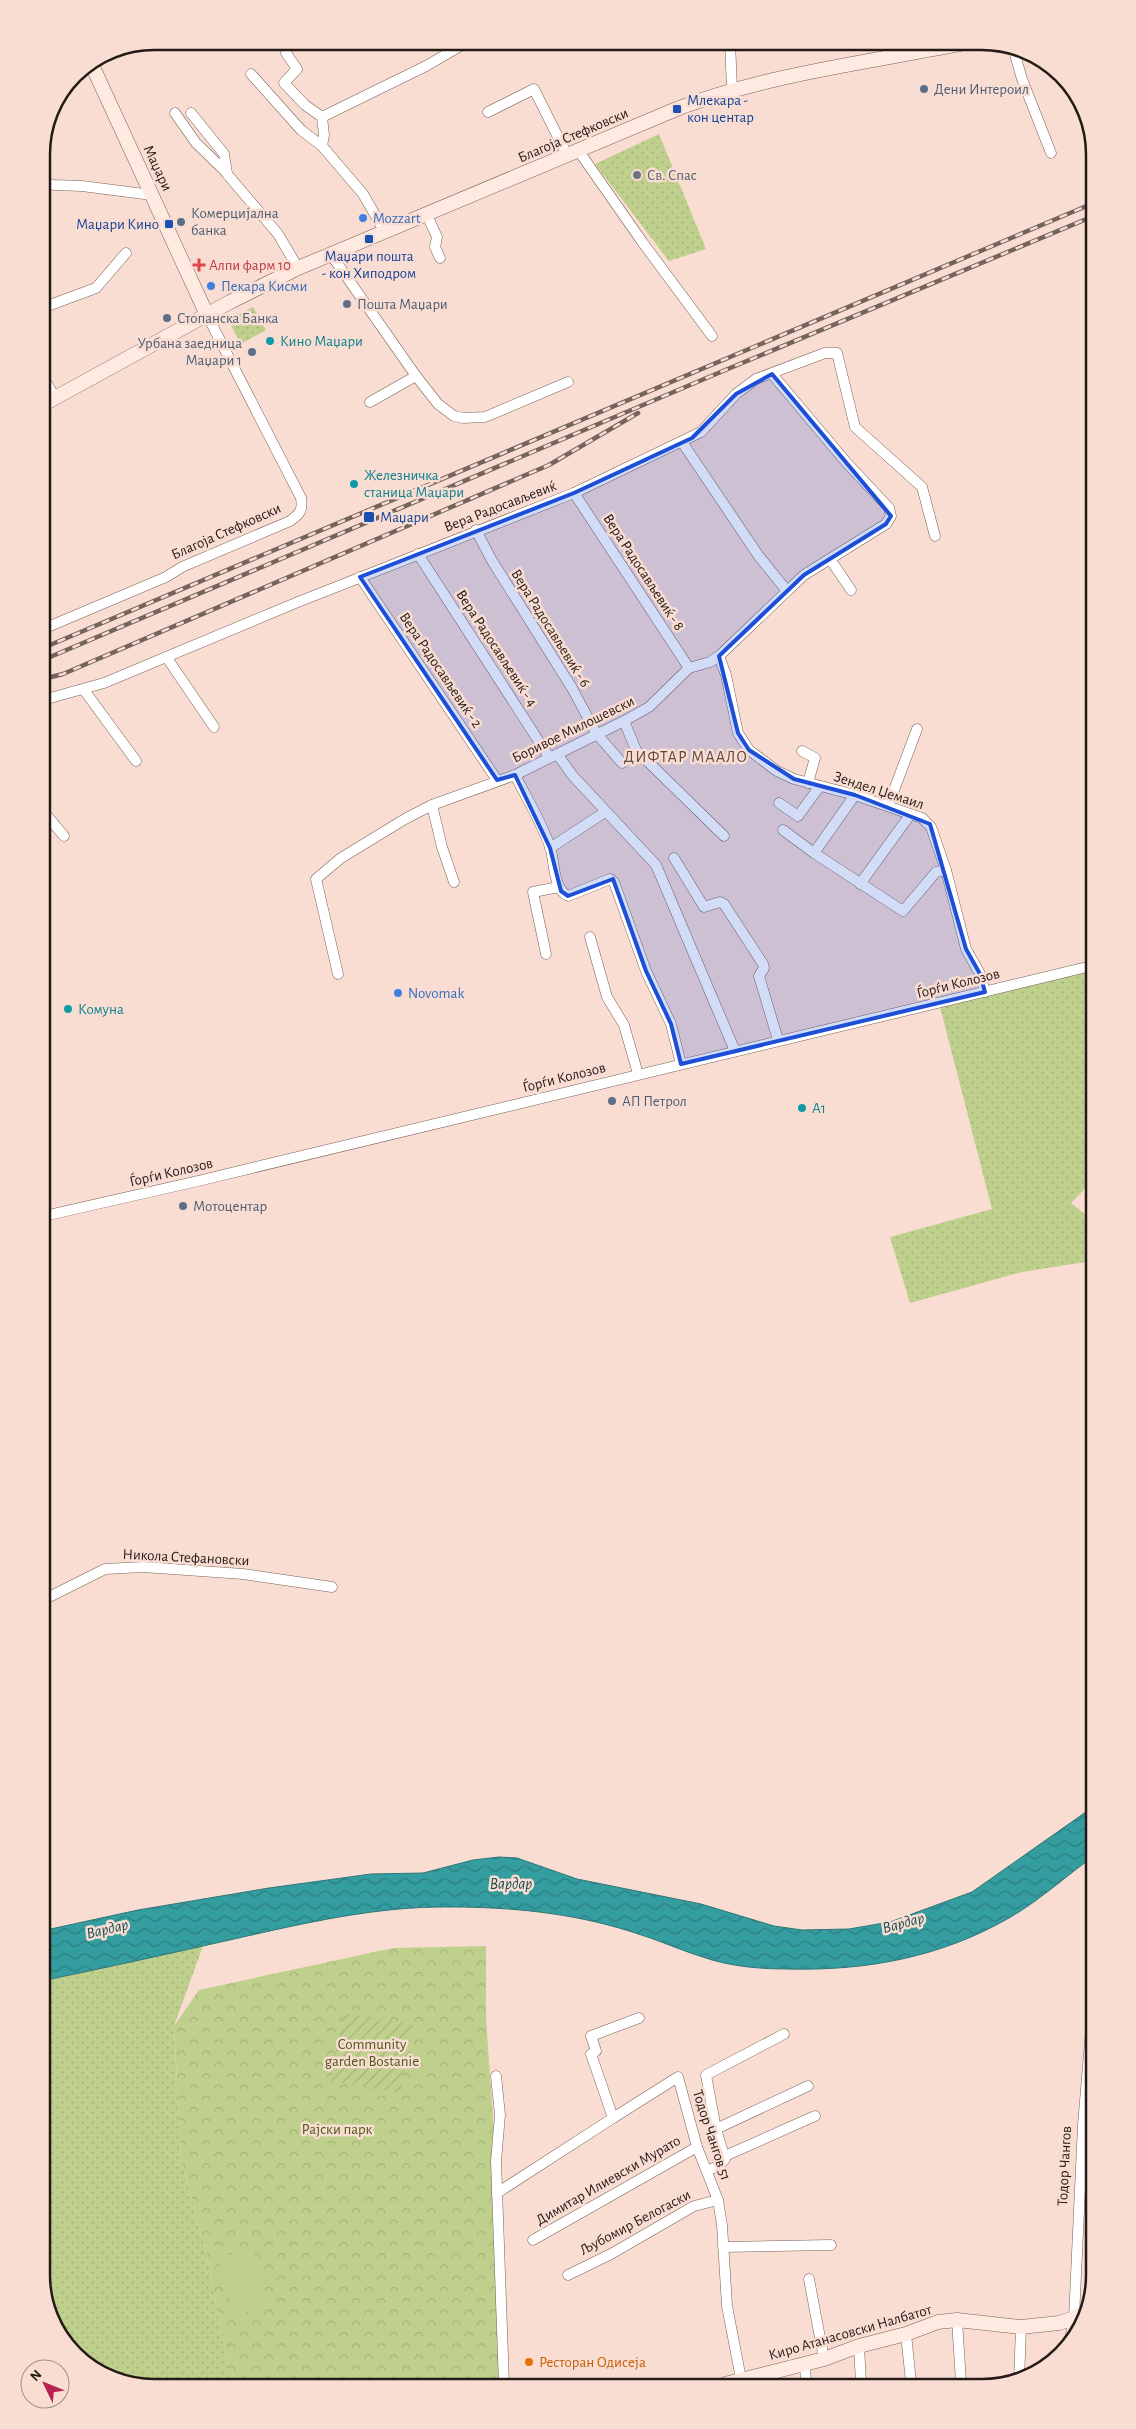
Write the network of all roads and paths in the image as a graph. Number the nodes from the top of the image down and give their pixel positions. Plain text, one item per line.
1 (454, 50) edge
2 (730, 50) edge
3 (925, 50) edge
4 (286, 53) dead end
5 (1015, 55) edge
6 (94, 69) edge
7 (251, 74) dead end
8 (732, 90) junction
9 (488, 112) dead end
10 (191, 113) dead end
11 (175, 114) dead end
12 (322, 117) junction
13 (322, 146) junction
14 (573, 153) junction
15 (1052, 153) dead end
16 (227, 173) junction
17 (50, 184) edge
18 (152, 194) junction
19 (427, 215) junction
20 (385, 232) junction
21 (126, 252) dead end
22 (332, 256) junction
23 (440, 258) dead end
24 (298, 268) junction
25 (195, 290) junction
26 (230, 302) junction
27 (50, 305) edge
28 (207, 315) junction
29 (188, 325) junction
30 (712, 336) dead end
31 (772, 374) junction
32 (416, 376) junction
33 (568, 382) dead end
34 (50, 390) edge
35 (55, 398) junction
36 (50, 401) edge
37 (370, 402) dead end
38 (682, 442) junction
39 (574, 493) junction
40 (476, 530) junction
41 (935, 536) dead end
42 (418, 554) junction
43 (830, 558) junction
44 (360, 577) junction
45 (851, 590) dead end
46 (787, 591) junction
47 (50, 626) edge
48 (719, 656) junction
49 (167, 658) junction
50 (688, 668) junction
51 (84, 690) junction
52 (50, 698) edge
53 (624, 721) junction
54 (214, 726) dead end
55 (917, 729) dead end
56 (596, 733) junction
57 (802, 751) dead end
58 (553, 756) junction
59 (136, 761) dead end
60 (622, 764) dead end
61 (515, 775) junction
62 (497, 780) junction
63 (808, 783) junction
64 (820, 786) junction
65 (855, 795) junction
66 (779, 803) dead end
67 (432, 805) junction
68 (888, 806) junction
69 (605, 812) junction
70 (910, 815) junction
71 (50, 820) edge
72 (783, 830) dead end
73 (64, 836) dead end
74 (724, 836) dead end
75 (550, 848) junction
76 (814, 853) junction
77 (674, 858) dead end
78 (946, 870) junction
79 (454, 882) dead end
80 (860, 884) junction
81 (559, 888) junction
82 (590, 937) dead end
83 (546, 954) dead end
84 (1086, 970) edge
85 (338, 974) dead end
86 (985, 992) junction
87 (778, 1040) junction
88 (735, 1051) junction
89 (681, 1064) junction
90 (638, 1074) junction
91 (50, 1215) edge
92 (332, 1587) dead end
93 (50, 1596) edge
94 (638, 2018) dead end
95 (784, 2034) dead end
96 (496, 2076) dead end
97 (1086, 2081) edge
98 (808, 2086) dead end
99 (815, 2116) dead end
100 (613, 2118) junction
101 (716, 2129) junction
102 (697, 2146) junction
103 (724, 2156) junction
104 (707, 2171) junction
105 (497, 2193) junction
106 (718, 2200) junction
107 (533, 2240) dead end
108 (831, 2244) dead end
109 (723, 2247) junction
110 (568, 2275) dead end
111 (810, 2279) dead end
112 (1079, 2313) edge
113 (1078, 2316) edge
114 (957, 2320) junction
115 (1021, 2328) junction
116 (906, 2334) junction
117 (859, 2346) junction
118 (824, 2359) junction
119 (805, 2364) junction
120 (1019, 2373) edge
121 (504, 2379) edge
122 (741, 2379) edge
123 (749, 2379) edge
124 (806, 2379) edge
125 (861, 2379) edge
126 (911, 2379) edge
127 (961, 2379) edge

1 - 12 street
2 - 8 street
3 - 8 main road, Благоја Стефковски
4 - 12 street
5 - 15 street
6 - 18 main road, Маџари
7 - 13 street
8 - 14 main road, Благоја Стефковски
9 - 14 street
10 - 16 street
11 - 16 street
12 - 13 street
13 - 20 street
14 - 19 main road, Благоја Стефковски
14 - 30 street
16 - 24 street
17 - 18 street
18 - 25 main road, Маџари
19 - 20 main road, Благоја Стефковски
19 - 23 street
20 - 22 main road, Благоја Стефковски
21 - 27 street
22 - 24 main road, Благоја Стефковски
22 - 32 street
24 - 26 main road, Благоја Стефковски
25 - 26 main road
25 - 28 main road, Маџари
25 - 29 main road
26 - 28 main road, Благоја Стефковски
28 - 29 main road, Благоја Стефковски
28 - 47 street, Благоја Стефковски
29 - 35 main road, Благоја Стефковски
31 - 38 street, Вера Радосављевиќ
31 - 41 street, Вера Радосављевиќ
31 - 43 street, Боривое Милошевски
32 - 33 street
32 - 37 street
34 - 35 street
35 - 36 main road, Благоја Стефковски
38 - 39 street, Вера Радосављевиќ
38 - 46 street
39 - 40 street, Вера Радосављевиќ
39 - 50 street, Вера Радосављевиќ - 8
40 - 42 street, Вера Радосављевиќ
40 - 56 street, Вера Радосављевиќ - 6
42 - 44 street, Вера Радосављевиќ
42 - 58 street, Вера Радосављевиќ - 4
43 - 45 street
43 - 46 street, Боривое Милошевски
44 - 49 street, Вера Радосављевиќ
44 - 62 street, Вера Радосављевиќ - 2
46 - 48 street, Боривое Милошевски
48 - 50 street, Боривое Милошевски
48 - 63 street, Зендел Џемаил
49 - 51 street, Вера Радосављевиќ
49 - 54 street
50 - 53 street, Боривое Милошевски
51 - 52 street, Вера Радосављевиќ
51 - 59 street
53 - 56 street, Боривое Милошевски
53 - 74 street
55 - 68 street
56 - 58 street, Боривое Милошевски
56 - 60 street, Вера Радосављевиќ - 6
57 - 63 street
58 - 61 street, Боривое Милошевски
58 - 69 street, Вера Радосављевиќ - 4
61 - 62 street, Боривое Милошевски
61 - 75 street
62 - 67 street, Боривое Милошевски
63 - 64 street, Зендел Џемаил
64 - 65 street, Зендел Џемаил
64 - 66 street
65 - 68 street, Зендел Џемаил
65 - 76 street
67 - 79 street
67 - 85 street, Боривое Милошевски
68 - 70 street, Зендел Џемаил
69 - 75 street
69 - 88 street, Вера Радосављевиќ - 4
70 - 78 street, Зендел Џемаил
70 - 80 street
71 - 73 street
72 - 76 street
75 - 81 street
76 - 80 street
77 - 87 street
78 - 80 street
78 - 86 street, Зендел Џемаил
81 - 83 street
81 - 89 street
82 - 90 street
84 - 86 street, Ѓорѓи Колозов
86 - 87 street, Ѓорѓи Колозов
87 - 88 street, Ѓорѓи Колозов
88 - 89 street, Ѓорѓи Колозов
89 - 90 street, Ѓорѓи Колозов
90 - 91 street, Ѓорѓи Колозов
92 - 93 street, Никола Стефановски
94 - 100 street
95 - 101 street
96 - 105 street
97 - 112 street, Тодор Чангов
98 - 101 street
99 - 103 street
100 - 102 street, Тодор Чангов 51
100 - 105 street, Тодор Чангов 51
101 - 103 street
102 - 104 street, Тодор Чангов 51
102 - 107 street, Димитар Илиевски Мурато
103 - 104 street
104 - 106 street, Тодор Чангов 51
105 - 121 street
106 - 109 street, Тодор Чангов 51
106 - 110 street, Љубомир Белогаски
108 - 109 street
109 - 122 street, Тодор Чангов 51
111 - 118 street
113 - 115 main road, Киро Атанасовски Налбатот
114 - 115 main road, Киро Атанасовски Налбатот
114 - 116 main road, Киро Атанасовски Налбатот
114 - 127 street
115 - 120 street
116 - 117 main road, Киро Атанасовски Налбатот
116 - 126 street
117 - 118 main road, Киро Атанасовски Налбатот
117 - 125 street
118 - 119 main road, Киро Атанасовски Налбатот
119 - 123 main road, Киро Атанасовски Налбатот
119 - 124 street

